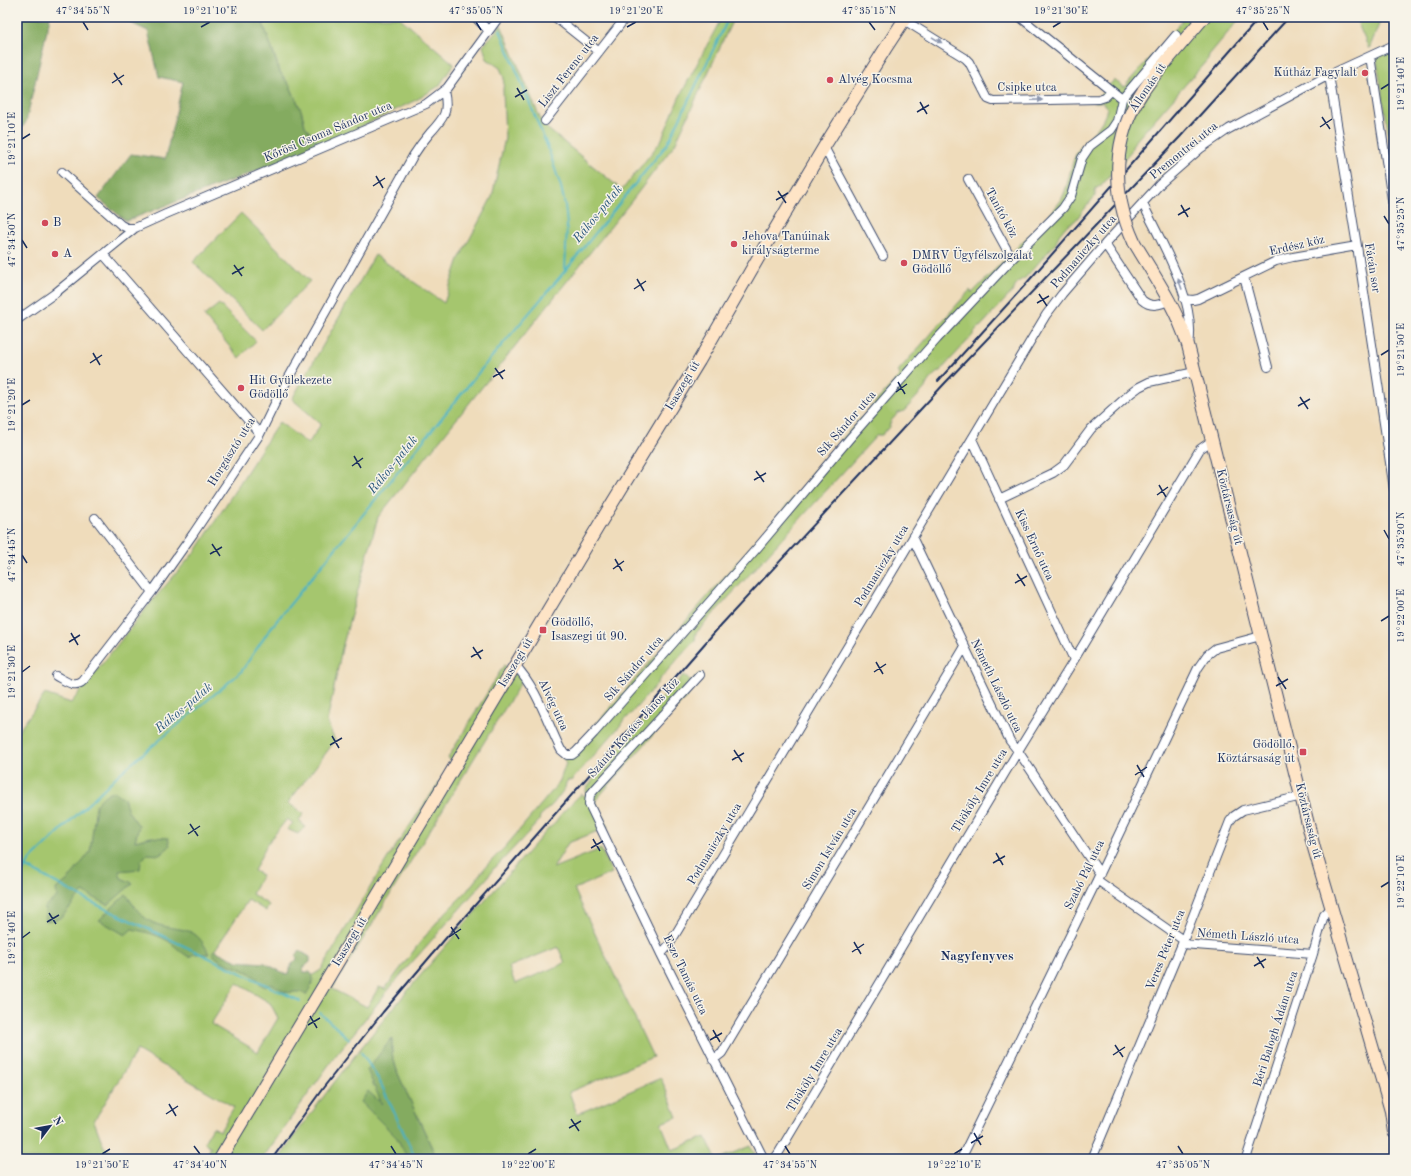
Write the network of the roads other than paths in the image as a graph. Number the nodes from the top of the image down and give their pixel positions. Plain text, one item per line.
1 (475, 17) edge
2 (499, 17) edge
3 (555, 17) edge
4 (626, 17) edge
5 (1020, 17) edge
6 (1204, 17) edge
7 (905, 19) edge
8 (488, 30) junction
9 (1176, 35) dead end
10 (1394, 45) edge
11 (599, 52) junction
12 (1370, 56) junction
13 (1329, 76) junction
14 (444, 91) junction
15 (1111, 91) junction
16 (1122, 99) junction
17 (545, 121) dead end
18 (824, 147) junction
19 (62, 172) dead end
20 (968, 179) dead end
21 (1392, 179) edge
22 (1143, 204) junction
23 (1394, 213) edge
24 (135, 228) junction
25 (1134, 242) joint
26 (1105, 244) junction
27 (1357, 246) junction
28 (103, 254) junction
29 (884, 256) dead end
30 (1012, 259) junction
31 (1244, 277) junction
32 (1184, 299) junction
33 (1170, 300) junction
34 (17, 320) edge
35 (1188, 345) junction
36 (1268, 367) dead end
37 (1195, 372) junction
38 (260, 434) junction
39 (972, 439) junction
40 (1213, 440) junction
41 (1394, 489) edge
42 (999, 499) junction
43 (95, 518) dead end
44 (913, 539) junction
45 (152, 592) junction
46 (1261, 636) junction
47 (964, 648) junction
48 (1074, 660) junction
49 (515, 665) junction
50 (700, 675) dead end
51 (56, 676) dead end
52 (1018, 751) junction
53 (568, 755) joint
54 (1302, 796) junction
55 (589, 800) joint
56 (1098, 877) junction
57 (1331, 908) junction
58 (1182, 942) junction
59 (661, 954) junction
60 (1312, 954) junction
61 (714, 1060) junction
62 (1394, 1127) edge
63 (220, 1159) edge
64 (764, 1159) edge
65 (774, 1159) edge
66 (961, 1159) edge
67 (1092, 1159) edge
68 (1246, 1159) edge

1 - 8 street
2 - 8 street, Kőrösi Csoma Sándor utca
3 - 11 street
4 - 11 street, Liszt Ferenc utca
5 - 15 street
6 - 25 main road, Állomás út, bridge
7 -> 15 street, Csipke utca
7 - 18 main road, Isaszegi út
8 - 14 street, Kőrösi Csoma Sándor utca
9 - 16 street, Állomás út
10 - 12 street, Premontrei utca
11 - 17 street, Liszt Ferenc utca
12 - 13 street, Premontrei utca
12 - 21 street
13 - 22 street, Premontrei utca
13 - 27 street, Fácán sor
14 - 24 street, Kőrösi Csoma Sándor utca
14 - 38 street, Horgásztó utca
15 - 16 street
16 - 30 street, Sík Sándor utca
18 - 29 street
18 - 49 main road, Isaszegi út
19 - 24 street
20 - 30 street, Tanító köz
21 - 23 street
22 - 26 street, Podmaniczky utca
32 -> 22 street, Köztársaság út
24 - 28 street, Kőrösi Csoma Sándor utca
25 - 33 main road, Köztársaság út
26 - 33 street
26 - 39 street, Podmaniczky utca
27 - 31 street, Erdész köz
27 - 41 street, Fácán sor
28 - 34 street, Kőrösi Csoma Sándor utca
28 - 38 street
30 - 53 street, Sík Sándor utca
31 - 32 street, Erdész köz
31 - 36 street
32 - 35 street, Köztársaság út
33 - 35 main road, Köztársaság út
35 - 37 main road, Köztársaság út
37 - 40 main road, Köztársaság út
37 - 42 street
38 - 45 street, Horgásztó utca
39 - 42 street, Kiss Ernő utca
39 - 44 street, Podmaniczky utca
40 - 46 main road, Köztársaság út
40 - 48 street, Thököly Imre utca
42 - 48 street, Kiss Ernő utca
43 - 45 street
44 - 47 street, Németh László utca
44 - 59 street, Podmaniczky utca
45 - 51 street, Horgásztó utca
46 - 54 main road, Köztársaság út
46 - 56 street, Szabó Pál utca
47 - 52 street, Németh László utca
47 - 61 street, Simon István utca
48 - 52 street, Thököly Imre utca
49 - 53 street, Alvég utca
49 - 63 main road, Isaszegi út
50 - 55 street, Szántó Kovács János köz
52 - 56 street, Németh László utca
52 - 65 street, Thököly Imre utca
54 - 57 main road, Köztársaság út
54 - 58 street, Veres Péter utca
55 - 59 street, Esze Tamás utca
56 - 58 street, Németh László utca
56 - 66 street, Szabó Pál utca
57 - 60 street, Béri Balogh Ádám utca
57 - 62 main road, Köztársaság út
58 - 60 street, Németh László utca
58 - 67 street, Veres Péter utca
59 - 61 street, Esze Tamás utca
60 - 68 street, Béri Balogh Ádám utca
61 - 64 street, Esze Tamás utca

